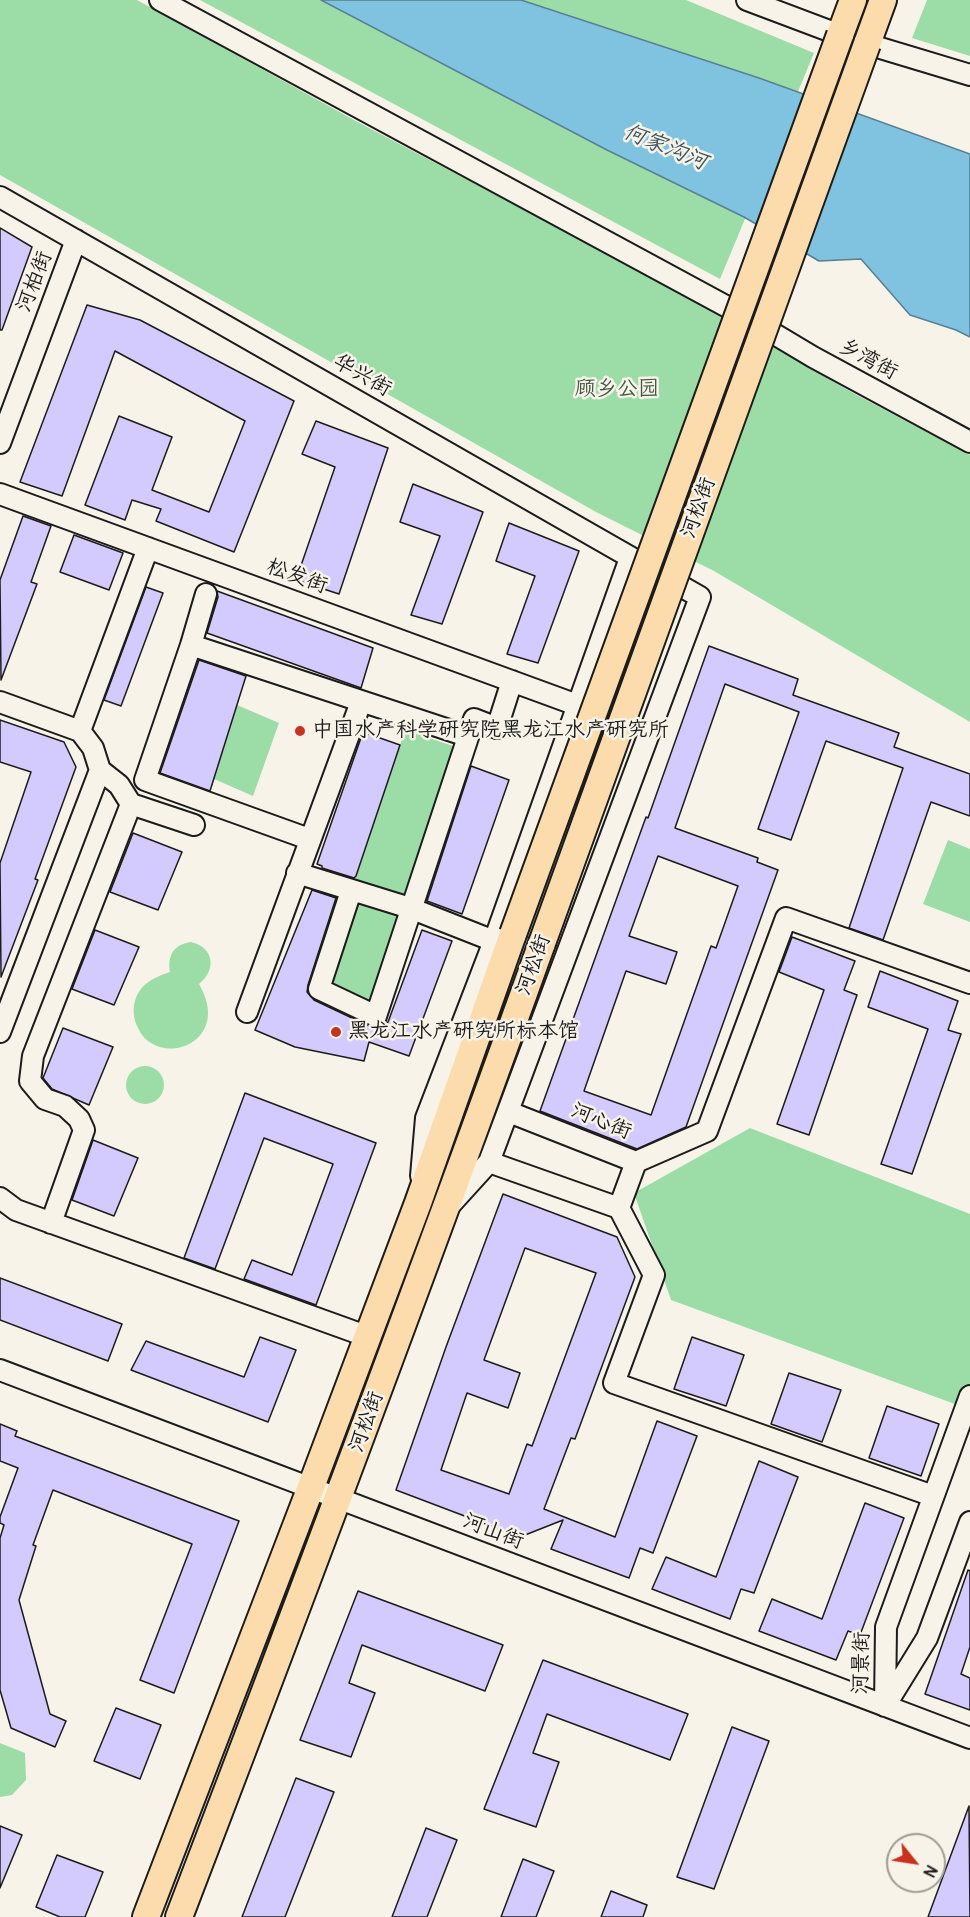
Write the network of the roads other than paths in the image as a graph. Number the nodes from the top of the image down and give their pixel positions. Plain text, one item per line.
1 (160, 0) edge
2 (747, 0) edge
3 (853, 0) edge
4 (883, 0) edge
5 (840, 35) junction
6 (867, 44) junction
7 (970, 75) edge
8 (0, 197) edge
9 (76, 240) junction
10 (970, 442) edge
11 (0, 443) edge
12 (0, 494) edge
13 (148, 548) junction
14 (630, 558) junction
15 (206, 594) dead end
16 (191, 645) junction
17 (512, 681) junction
18 (0, 702) edge
19 (361, 702) junction
20 (577, 705) junction
21 (80, 731) junction
22 (458, 733) dead end
23 (100, 770) junction
24 (131, 804) junction
25 (194, 825) dead end
26 (309, 839) junction
27 (297, 873) junction
28 (351, 891) junction
29 (411, 908) junction
30 (504, 938) junction
31 (970, 983) edge
32 (247, 1012) dead end
33 (0, 1032) edge
34 (509, 1112) junction
35 (489, 1162) junction
36 (636, 1162) junction
37 (0, 1198) edge
38 (619, 1208) junction
39 (446, 1209) junction
40 (51, 1222) junction
41 (366, 1336) junction
42 (0, 1370) edge
43 (970, 1396) edge
44 (311, 1488) junction
45 (933, 1496) junction
46 (339, 1499) junction
47 (970, 1522) edge
48 (885, 1706) junction
49 (970, 1738) edge
50 (146, 1917) edge
51 (179, 1917) edge

1 - 10 street, 乡湾街
2 - 5 street
3 - 5 main road, 河松街
4 - 6 main road, 河松街
5 - 30 main road, 河松街, bridge
6 - 7 street
6 - 39 main road, 河松街, bridge
8 - 9 street, 华兴街
9 - 11 street, 河柏街
9 - 14 street, 华兴街
12 - 13 street, 松发街
13 - 17 street, 松发街
13 - 21 street
14 - 20 street
14 - 34 street, 华兴街
15 - 16 street
16 - 19 street
16 - 26 street
17 - 20 street, 松发街
17 - 29 street
18 - 21 street
19 - 22 street
19 - 26 street
20 - 30 street
21 - 23 street
23 - 24 street
23 - 33 street
24 - 25 street
24 - 40 street
26 - 27 street
27 - 28 street
27 - 32 street
28 - 29 street
28 - 29 street
29 - 30 street
30 - 41 main road, 河松街
31 - 36 street
34 - 35 street
34 - 36 street, 河心街
35 - 38 street
35 - 39 street
36 - 38 street, 河心街
37 - 40 street
38 - 45 street
39 - 46 main road, 河松街
40 - 41 street
41 - 44 main road, 河松街
42 - 44 street, 河山街
43 - 45 street, 河景街
44 - 46 street, 河山街
44 - 50 main road, 河松街
45 - 48 street, 河景街
46 - 48 street, 河山街
46 - 51 main road, 河松街
47 - 48 street, 河景街
48 - 49 street, 河山街

